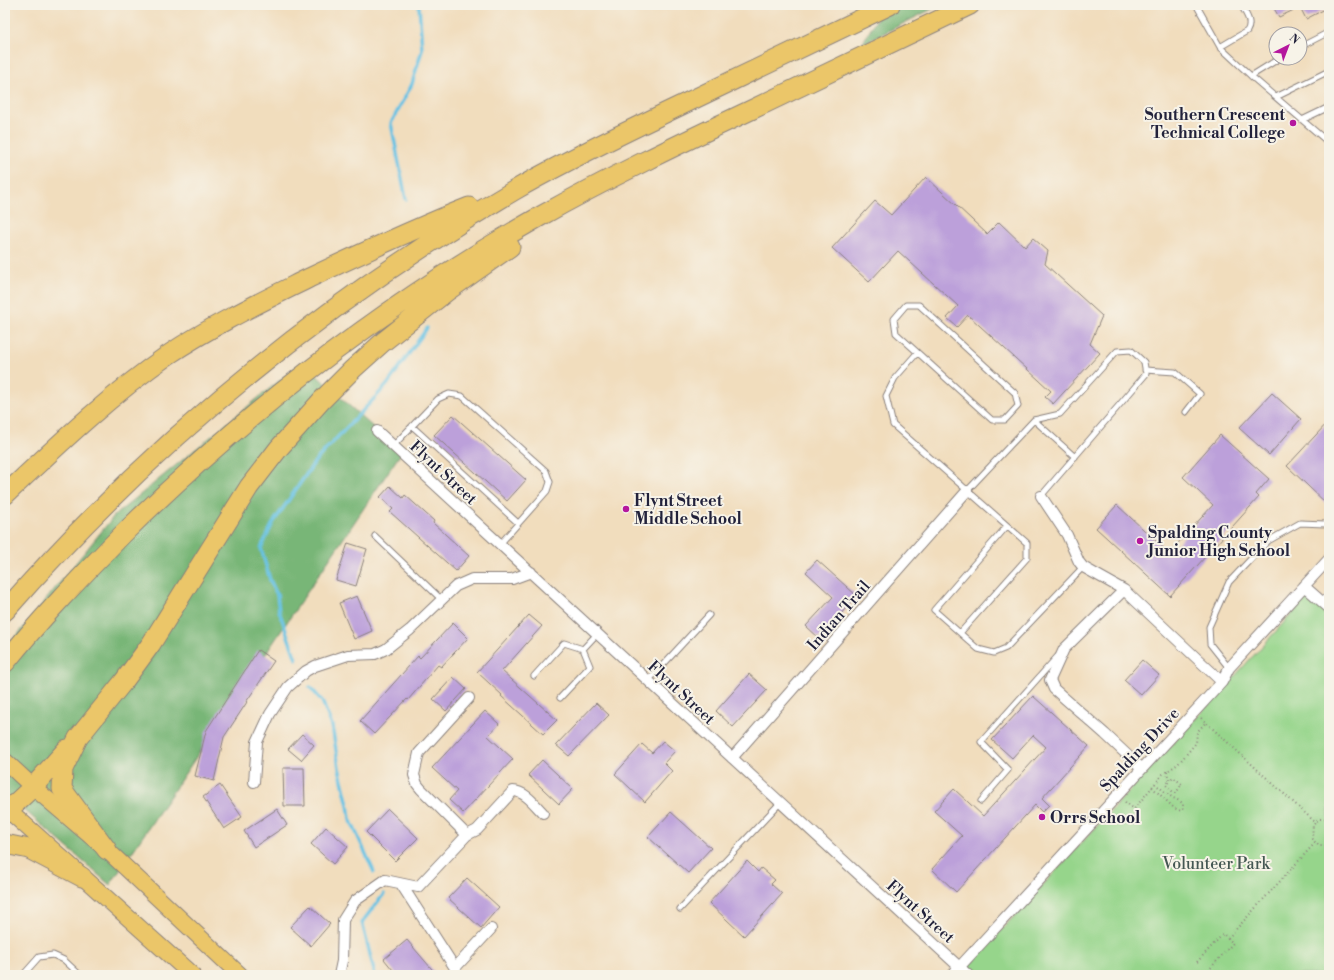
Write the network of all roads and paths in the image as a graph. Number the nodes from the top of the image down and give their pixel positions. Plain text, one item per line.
1 (890, 5) edge
2 (970, 5) edge
3 (1198, 5) edge
4 (1240, 5) edge
5 (1329, 32) edge
6 (1308, 43) edge
7 (1220, 47) junction
8 (1268, 65) edge
9 (1329, 71) edge
10 (1251, 76) junction
11 (1276, 97) junction
12 (1329, 107) edge
13 (1302, 120) junction
14 (1329, 143) edge
15 (516, 190) junction
16 (582, 193) junction
17 (917, 353) junction
18 (1145, 370) junction
19 (1186, 412) dead end
20 (1034, 420) junction
21 (412, 426) junction
22 (377, 431) dead end
23 (393, 446) junction
24 (1075, 457) junction
25 (967, 491) junction
26 (5, 495) edge
27 (1042, 496) joint
28 (518, 523) junction
29 (1007, 526) junction
30 (1329, 526) edge
31 (375, 536) dead end
32 (500, 544) junction
33 (1329, 559) edge
34 (1083, 567) junction
35 (531, 572) junction
36 (1304, 586) junction
37 (1124, 590) junction
38 (442, 600) junction
39 (1329, 608) edge
40 (5, 610) edge
41 (710, 615) dead end
42 (960, 633) junction
43 (597, 634) junction
44 (583, 649) junction
45 (1064, 649) junction
46 (5, 663) edge
47 (1228, 668) junction
48 (534, 676) dead end
49 (648, 681) junction
50 (1222, 682) junction
51 (469, 698) dead end
52 (560, 698) dead end
53 (1194, 712) junction
54 (1206, 722) junction
55 (78, 738) junction
56 (732, 758) junction
57 (5, 762) edge
58 (1141, 768) junction
59 (1166, 771) junction
60 (1170, 780) junction
61 (254, 782) dead end
62 (1156, 784) junction
63 (33, 787) junction
64 (1152, 787) junction
65 (1171, 790) junction
66 (1168, 794) junction
67 (1117, 795) junction
68 (981, 802) dead end
69 (780, 803) junction
70 (6, 810) edge
71 (544, 813) dead end
72 (1329, 819) edge
73 (1316, 823) junction
74 (467, 835) junction
75 (1315, 843) junction
76 (5, 844) edge
77 (1329, 846) edge
78 (108, 850) junction
79 (82, 877) junction
80 (401, 884) junction
81 (680, 909) dead end
82 (491, 929) dead end
83 (1228, 938) junction
84 (1197, 962) dead end
85 (959, 967) junction
86 (452, 972) edge
87 (1208, 972) dead end
88 (23, 975) edge
89 (80, 975) edge
90 (192, 975) edge
91 (240, 975) edge
92 (339, 975) edge
93 (952, 975) edge
94 (968, 975) edge

1 - 15 highway
2 - 16 highway
3 - 7 lane
4 - 7 lane
5 - 6 lane
7 - 10 lane
8 - 10 lane
9 - 11 lane
10 - 11 lane
11 - 13 lane
12 - 13 lane
13 - 14 lane
15 - 26 highway
15 - 40 highway
16 - 46 highway
16 - 55 highway
17 - 17 lane
17 - 25 lane
18 - 19 lane
18 - 20 lane
18 - 24 lane
20 - 24 lane
20 - 25 lane
21 - 23 lane
21 - 28 lane
21 - 28 lane
22 - 23 street, Flynt Street
23 - 32 street, Flynt Street
24 - 27 lane
25 - 29 lane
25 - 56 street, Indian Trail
27 - 34 street
28 - 32 lane
29 - 42 lane
29 - 42 lane
30 - 47 lane
31 - 38 lane
32 - 35 street, Flynt Street
33 - 36 street, Spalding Drive
34 - 37 street
34 - 42 lane
35 - 38 street
35 - 43 street, Flynt Street
36 - 39 street
36 - 47 street, Spalding Drive
37 - 45 street
37 - 50 street
38 - 61 street
41 - 49 lane
43 - 44 lane
43 - 49 street, Flynt Street
44 - 48 lane
44 - 52 lane
45 - 58 street
45 - 68 lane
47 - 50 street, Spalding Drive
49 - 56 street, Flynt Street
50 - 53 street, Spalding Drive
51 - 74 street
53 - 54 path
53 - 58 street, Spalding Drive
54 - 59 path
54 - 73 path
55 - 63 highway
55 - 78 highway
56 - 69 street, Flynt Street
57 - 63 main road
58 - 67 street, Spalding Drive
59 - 60 path
59 - 62 path
60 - 65 path
60 - 65 path
62 - 64 path
62 - 66 path
63 - 70 highway
63 - 78 main road
64 - 66 path
64 - 67 path
65 - 66 path
67 - 85 street, Spalding Drive
69 - 81 lane
69 - 85 street, Flynt Street
70 - 79 main road
71 - 74 street
72 - 73 path
73 - 75 path
74 - 80 street
75 - 77 path
75 - 83 path
76 - 79 highway
78 - 91 main road
79 - 90 main road
80 - 86 street
80 - 92 street
82 - 86 street
83 - 84 path
83 - 87 path
85 - 93 street, Spalding Drive
85 - 94 street, Flynt Street
88 - 89 lane

